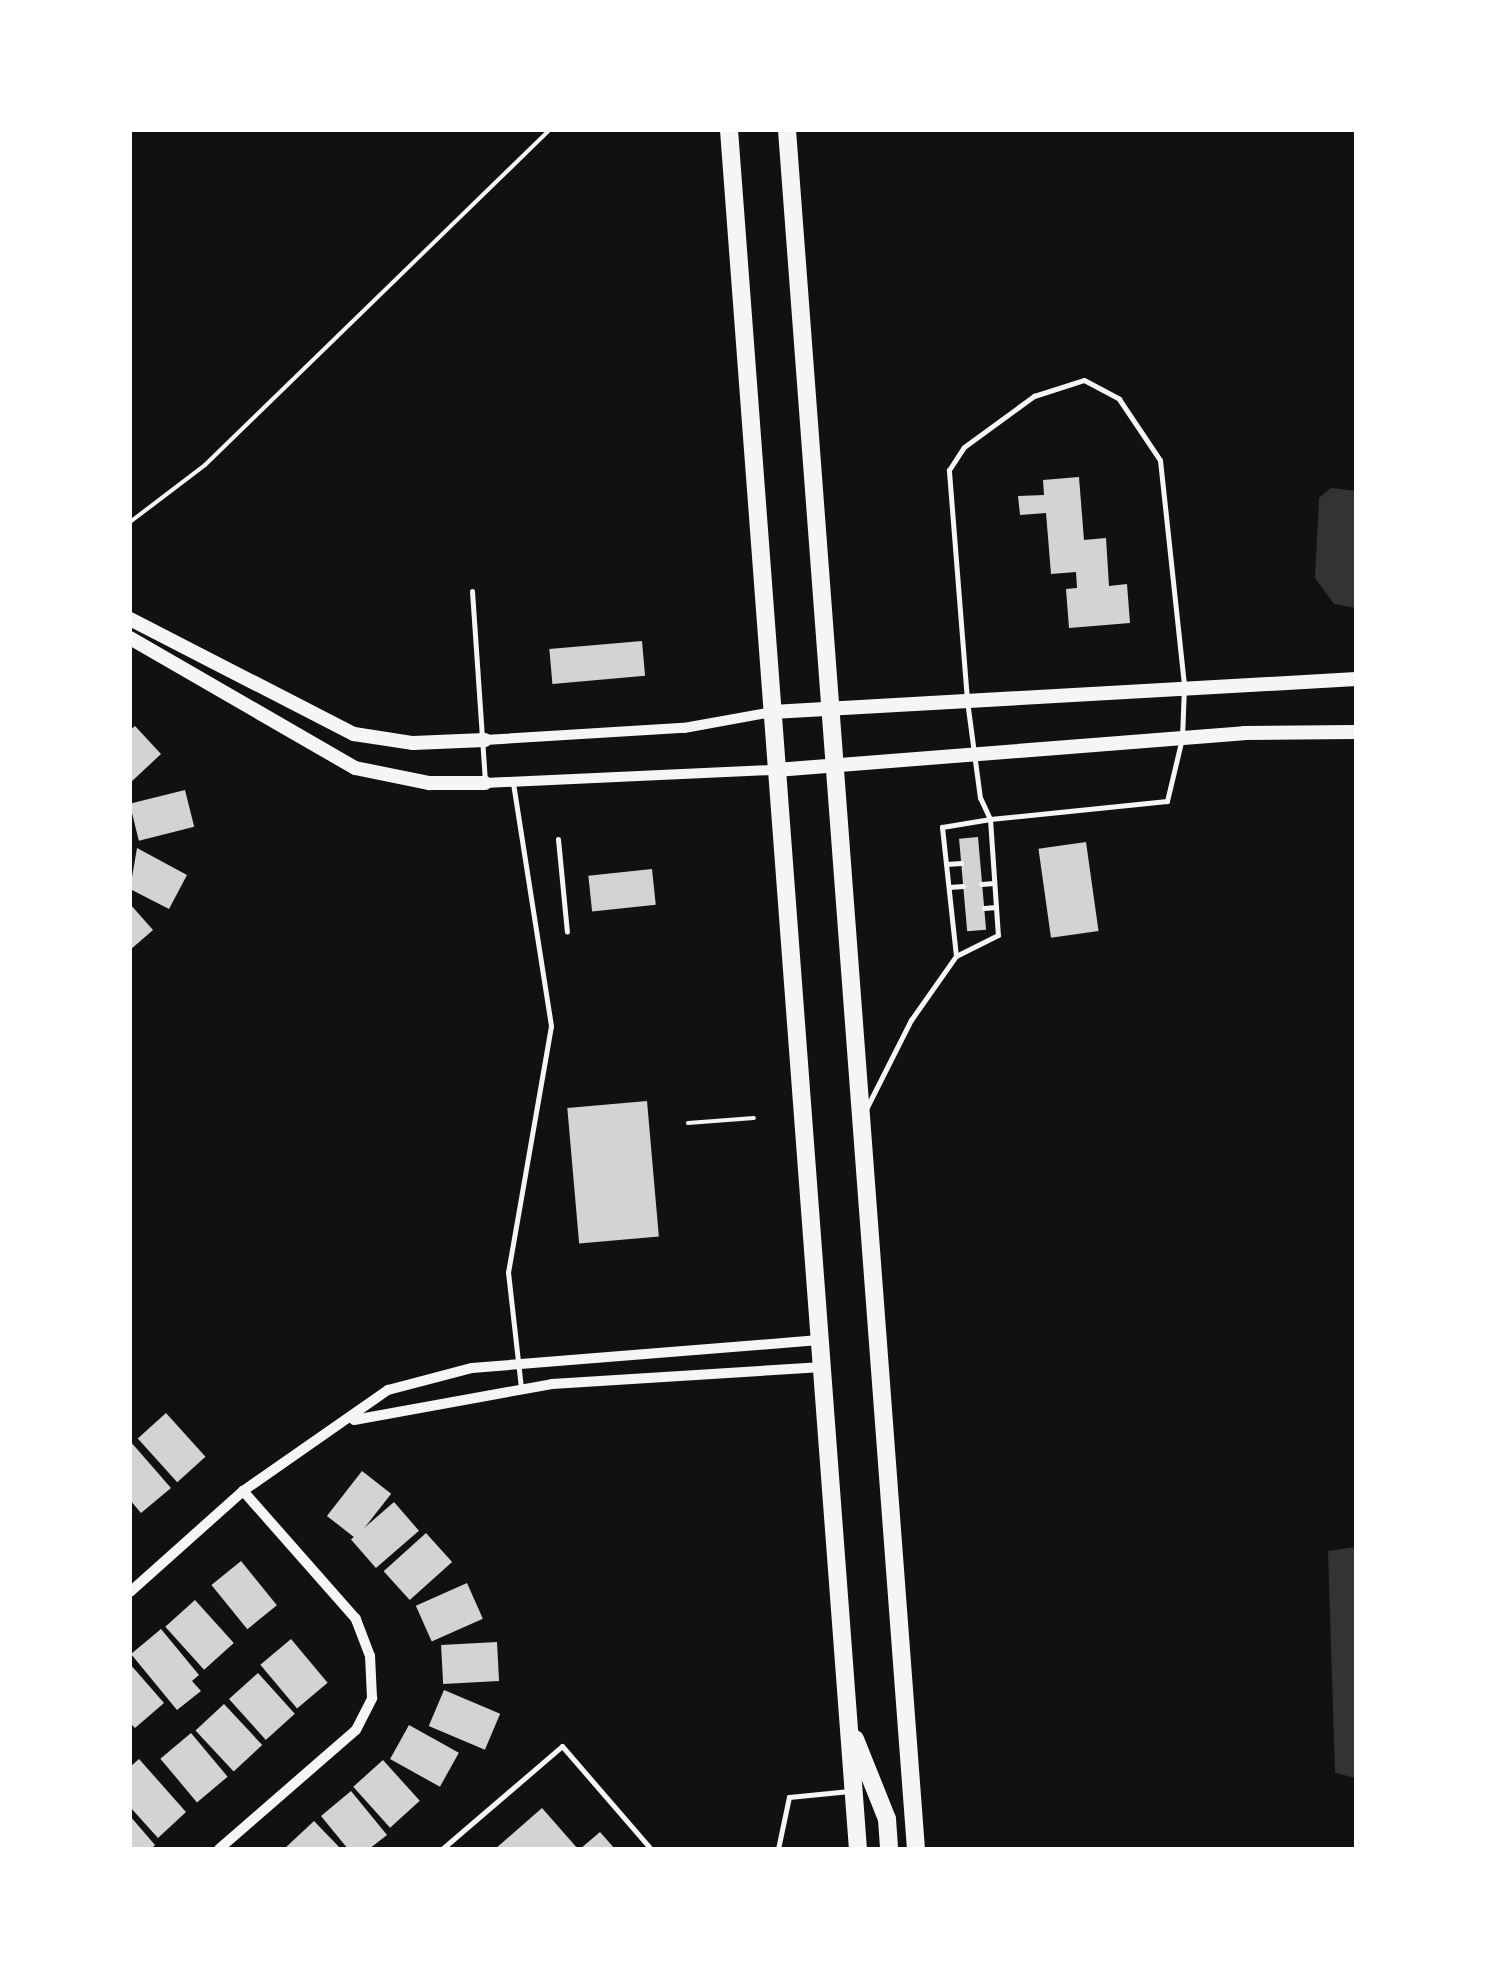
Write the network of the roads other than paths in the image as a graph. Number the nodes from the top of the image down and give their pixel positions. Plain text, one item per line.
1 (729, 130) edge
2 (787, 130) edge
3 (472, 591) dead end
4 (130, 619) edge
5 (130, 638) edge
6 (1356, 679) edge
7 (1184, 686) junction
8 (967, 700) junction
9 (830, 709) junction
10 (772, 712) junction
11 (1356, 732) edge
12 (1182, 738) junction
13 (485, 740) junction
14 (976, 756) junction
15 (834, 767) junction
16 (776, 770) junction
17 (485, 783) junction
18 (513, 783) junction
19 (990, 819) junction
20 (558, 839) dead end
21 (992, 860) junction
22 (980, 861) dead end
23 (961, 863) dead end
24 (946, 864) junction
25 (982, 884) dead end
26 (994, 884) junction
27 (962, 886) dead end
28 (949, 887) junction
29 (996, 906) junction
30 (984, 908) dead end
31 (964, 910) dead end
32 (952, 912) junction
33 (567, 932) dead end
34 (956, 956) junction
35 (862, 1116) junction
36 (820, 1340) junction
37 (518, 1365) junction
38 (822, 1367) junction
39 (521, 1388) junction
40 (353, 1420) junction
41 (243, 1491) junction
42 (130, 1592) edge
43 (849, 1724) junction
44 (854, 1791) junction
45 (219, 1849) edge
46 (442, 1849) edge
47 (650, 1849) edge
48 (778, 1849) edge
49 (858, 1849) edge
50 (889, 1849) edge
51 (916, 1849) edge

1 - 10 highway
2 - 9 highway
3 - 13 lane
4 - 13 street
5 - 17 street
6 - 7 street
7 - 8 street
7 - 8 lane
7 - 12 lane
8 - 9 street
8 - 14 lane
9 - 10 street
9 - 15 highway
10 - 13 street
10 - 16 highway
11 - 12 street
12 - 14 street
12 - 19 lane
13 - 17 lane
14 - 15 street
14 - 19 lane
15 - 16 street
15 - 35 highway
16 - 18 street
16 - 36 highway
17 - 18 street
18 - 37 lane
19 - 21 lane
19 - 24 lane
20 - 33 lane
21 - 22 lane
21 - 26 lane
23 - 24 lane
24 - 28 lane
25 - 26 lane
26 - 29 lane
27 - 28 lane
28 - 32 lane
29 - 30 lane
29 - 34 lane
31 - 32 lane
32 - 34 lane
34 - 35 lane
35 - 51 highway
36 - 37 street
36 - 38 highway
37 - 39 lane
37 - 40 street
38 - 39 street
38 - 43 highway
39 - 40 street
40 - 41 street
41 - 42 street
41 - 45 street
43 - 44 highway
43 - 50 highway
44 - 48 lane
44 - 49 highway
46 - 47 lane

